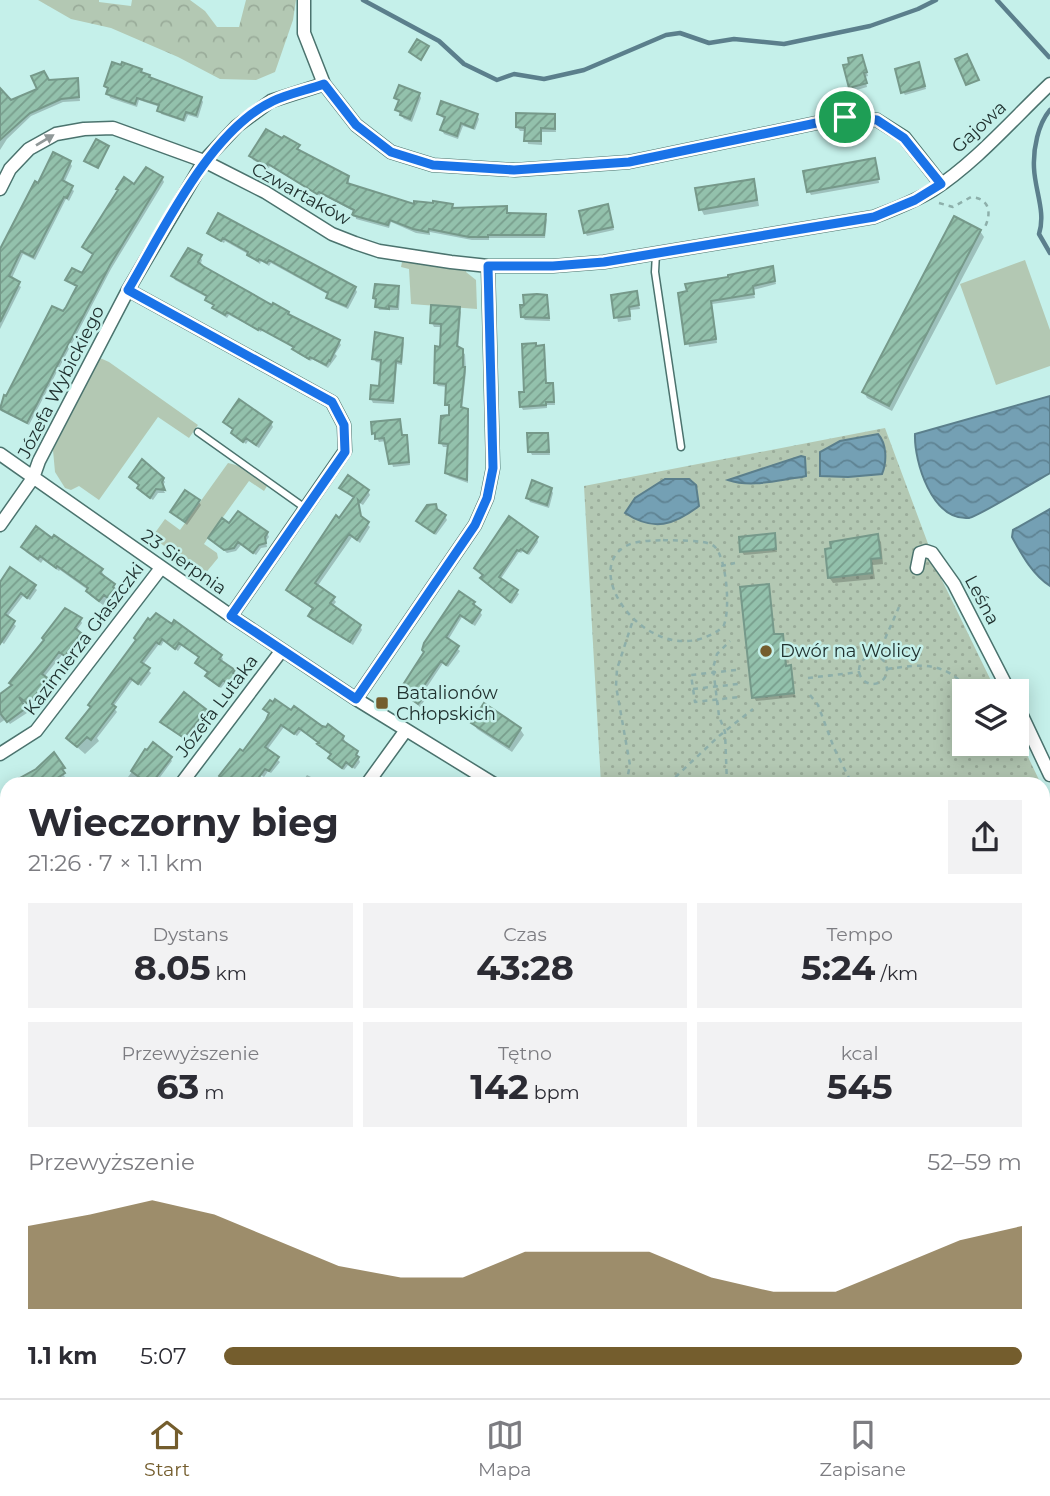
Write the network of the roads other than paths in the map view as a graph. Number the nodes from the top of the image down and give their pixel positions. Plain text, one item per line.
1 (304, 0) edge
2 (324, 84) junction
3 (1050, 84) edge
4 (204, 161) junction
5 (941, 184) junction
6 (0, 189) edge
7 (656, 253) junction
8 (488, 266) junction
9 (128, 290) junction
10 (198, 432) dead end
11 (681, 447) dead end
12 (0, 454) edge
13 (33, 478) junction
14 (305, 508) junction
15 (0, 525) edge
16 (161, 568) junction
17 (916, 568) dead end
18 (231, 616) junction
19 (282, 650) junction
20 (1003, 679) edge
21 (356, 699) junction
22 (407, 730) junction
23 (1029, 730) edge
24 (0, 754) edge
25 (1050, 775) edge
26 (186, 777) edge
27 (373, 777) edge
28 (483, 777) edge

1 - 2 street
2 - 4 street, Józefa Wybickiego
2 - 5 street
3 - 5 street, Gajowa
6 -> 4 street, Czwartaków
4 - 8 street, Czwartaków
4 - 9 street, Józefa Wybickiego
5 - 7 street, Czwartaków
7 - 8 street, Czwartaków
7 - 11 lane
8 - 21 street
9 - 13 street, Józefa Wybickiego
9 - 14 street
10 - 14 lane
12 - 13 street, 23 Sierpnia
13 - 15 street, Józefa Wybickiego
13 - 16 street, 23 Sierpnia
14 - 18 street
16 - 18 street, 23 Sierpnia
16 - 24 street, Kazimierza Głaszczki
17 - 20 street, Leśna
18 - 19 street, 23 Sierpnia
19 - 21 street, 23 Sierpnia
19 - 26 street, Józefa Lutaka
21 - 22 street, 23 Sierpnia
22 - 27 street
22 - 28 street, 23 Sierpnia
23 - 25 street

